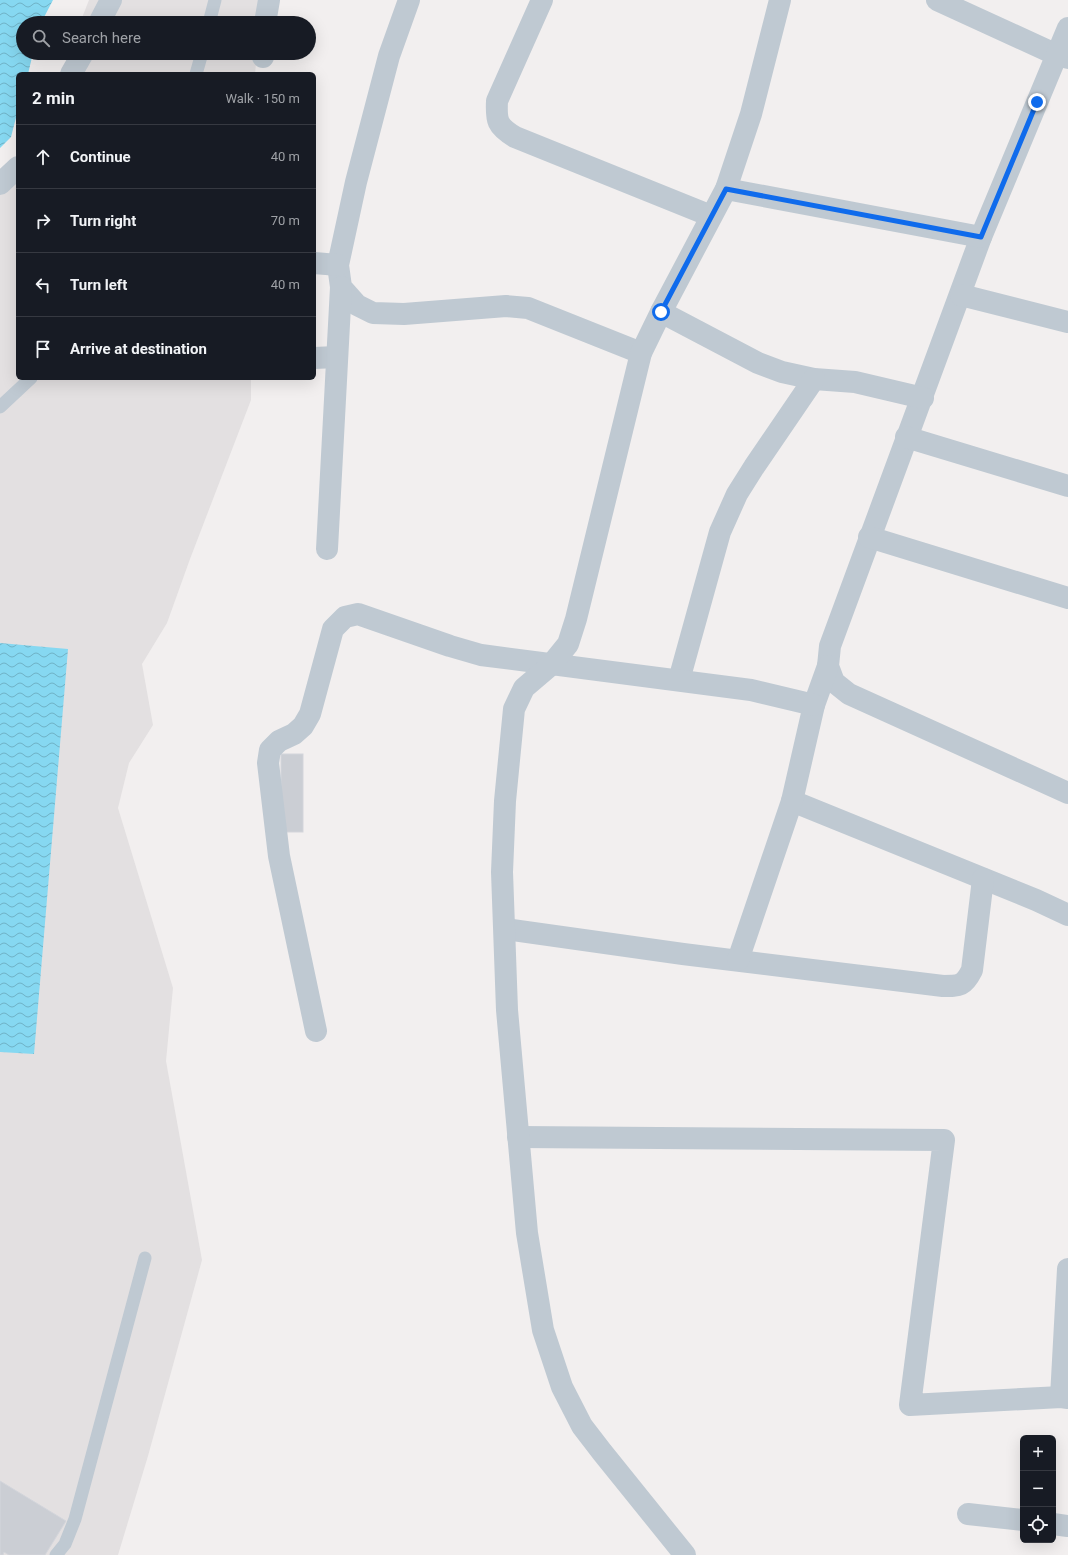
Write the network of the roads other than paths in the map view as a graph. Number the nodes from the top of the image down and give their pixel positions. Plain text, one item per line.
1 (111, 0) edge
2 (215, 0) edge
3 (268, 0) edge
4 (409, 0) edge
5 (542, 0) edge
6 (780, 0) edge
7 (937, 0) edge
8 (103, 16) edge
9 (211, 16) edge
10 (266, 16) edge
11 (1068, 28) edge
12 (1062, 56) edge
13 (79, 60) edge
14 (200, 60) edge
15 (72, 72) edge
16 (197, 72) edge
17 (16, 169) edge
18 (0, 184) edge
19 (726, 189) junction
20 (711, 216) junction
21 (981, 237) junction
22 (316, 264) edge
23 (338, 265) junction
24 (341, 287) junction
25 (961, 294) junction
26 (661, 312) junction
27 (1068, 322) edge
28 (641, 353) junction
29 (337, 357) junction
30 (316, 358) edge
31 (814, 379) junction
32 (29, 380) edge
33 (922, 398) junction
34 (0, 407) edge
35 (906, 437) junction
36 (1068, 486) edge
37 (869, 537) junction
38 (327, 549) dead end
39 (1068, 598) edge
40 (551, 665) junction
41 (828, 666) junction
42 (679, 680) junction
43 (814, 705) junction
44 (1068, 793) edge
45 (792, 801) junction
46 (983, 879) junction
47 (1068, 915) edge
48 (505, 929) junction
49 (738, 960) junction
50 (316, 1031) dead end
51 (518, 1137) junction
52 (145, 1258) dead end
53 (1068, 1269) edge
54 (1064, 1397) edge
55 (968, 1514) dead end
56 (1020, 1520) edge
57 (1056, 1524) edge
58 (1068, 1526) edge
59 (56, 1555) edge
60 (685, 1555) edge

1 - 8 street
2 - 9 lane
3 - 10 street
4 - 23 street
5 - 20 street
6 - 19 street
7 - 12 street
11 - 12 street
12 - 21 street
13 - 15 street
14 - 16 lane
17 - 18 street
19 - 20 street
19 - 21 street
20 - 26 street
21 - 25 street
22 - 23 street
23 - 24 street
24 - 28 street
24 - 29 street
25 - 27 street
25 - 33 street
26 - 28 street
26 - 31 street
28 - 40 street
29 - 30 street
29 - 38 street
31 - 33 street
31 - 42 street
32 - 34 lane
33 - 35 street
35 - 36 street
35 - 37 street
37 - 39 street
37 - 41 street
40 - 42 street
40 - 48 street
40 - 50 street
41 - 43 street
41 - 44 street
42 - 43 street
43 - 45 street
45 - 46 street
45 - 49 street
46 - 47 street
46 - 49 street
48 - 49 street
48 - 51 street
51 - 54 street
51 - 60 street
52 - 59 lane
53 - 54 street
55 - 56 street
57 - 58 street

